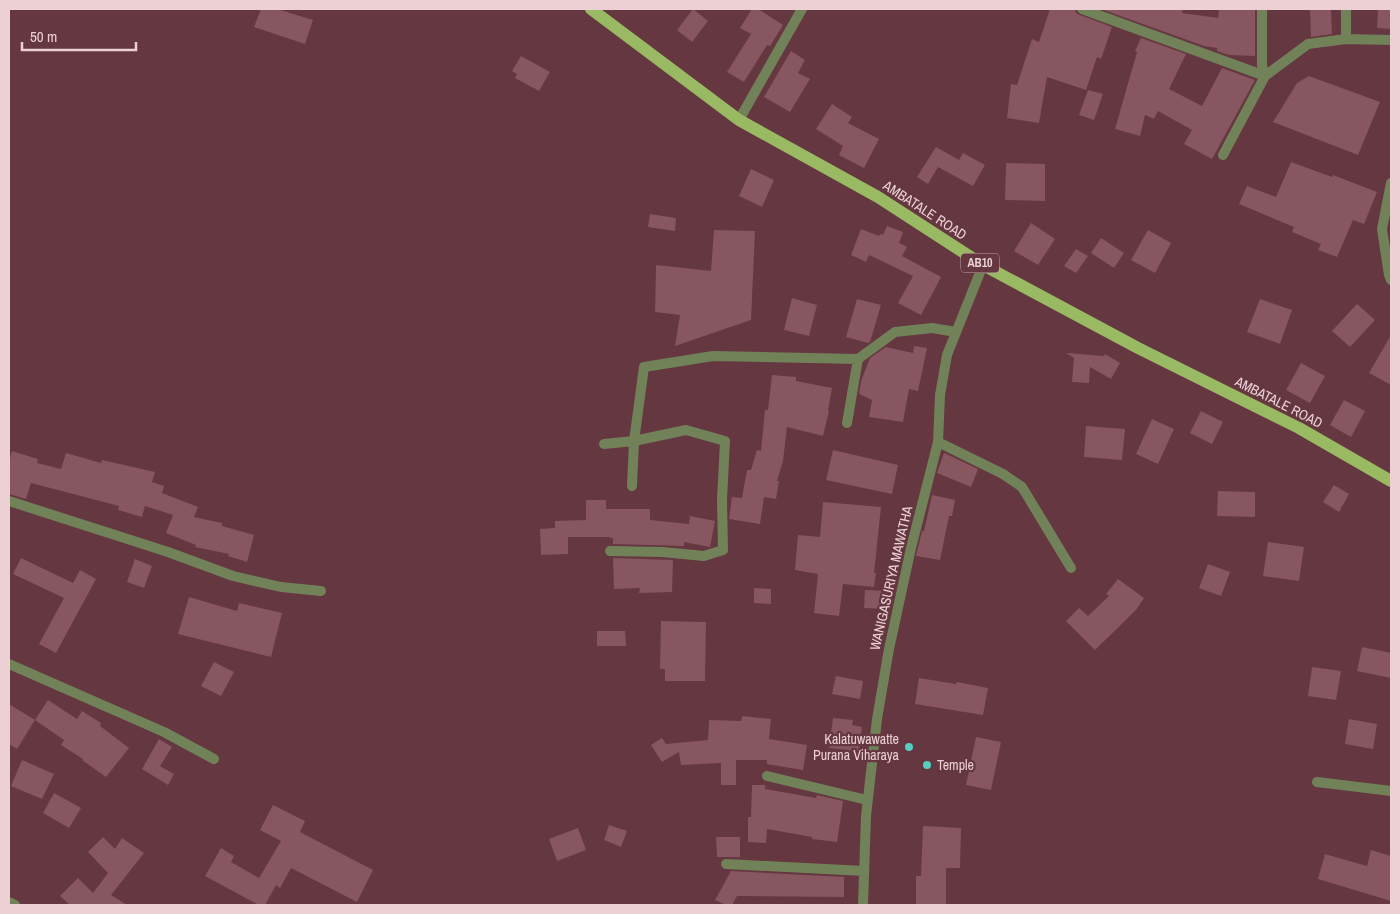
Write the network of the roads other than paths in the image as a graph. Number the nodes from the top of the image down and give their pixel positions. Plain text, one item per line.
1 (591, 9) edge
2 (802, 9) edge
3 (1082, 9) edge
4 (1262, 9) edge
5 (1346, 9) edge
6 (1346, 39) junction
7 (1391, 40) edge
8 (1265, 76) junction
9 (739, 120) junction
10 (1223, 155) dead end
11 (1391, 183) edge
12 (983, 265) junction
13 (1391, 280) edge
14 (956, 332) junction
15 (858, 359) junction
16 (847, 423) dead end
17 (634, 441) junction
18 (938, 442) junction
19 (604, 444) dead end
20 (1391, 481) edge
21 (632, 486) dead end
22 (9, 501) edge
23 (610, 551) dead end
24 (1071, 568) dead end
25 (321, 591) dead end
26 (9, 664) edge
27 (214, 759) dead end
28 (767, 776) dead end
29 (1318, 782) dead end
30 (1390, 788) edge
31 (867, 800) junction
32 (726, 864) dead end
33 (864, 871) junction
34 (9, 902) edge
35 (15, 905) edge
36 (863, 905) edge

1 - 9 main road, AMBATALE ROAD / AB10
2 - 9 street
3 - 8 street
4 - 8 street
5 - 6 street
6 - 7 street
6 - 8 street
8 - 10 street
9 - 12 main road, AMBATALE ROAD / AB10
11 - 13 street
12 - 14 street, WANIGASURIYA MAWATHA
12 - 20 main road, AMBATALE ROAD / AB10
14 - 15 street
14 - 18 street, WANIGASURIYA MAWATHA
15 - 16 street
15 - 17 street
17 - 19 street
17 - 21 street
17 - 23 street
18 - 24 street
18 - 31 street, WANIGASURIYA MAWATHA
22 - 25 street
26 - 27 street
28 - 31 street
29 - 30 street
31 - 33 street, WANIGASURIYA MAWATHA
32 - 33 street
33 - 36 street, WANIGASURIYA MAWATHA
34 - 35 street

